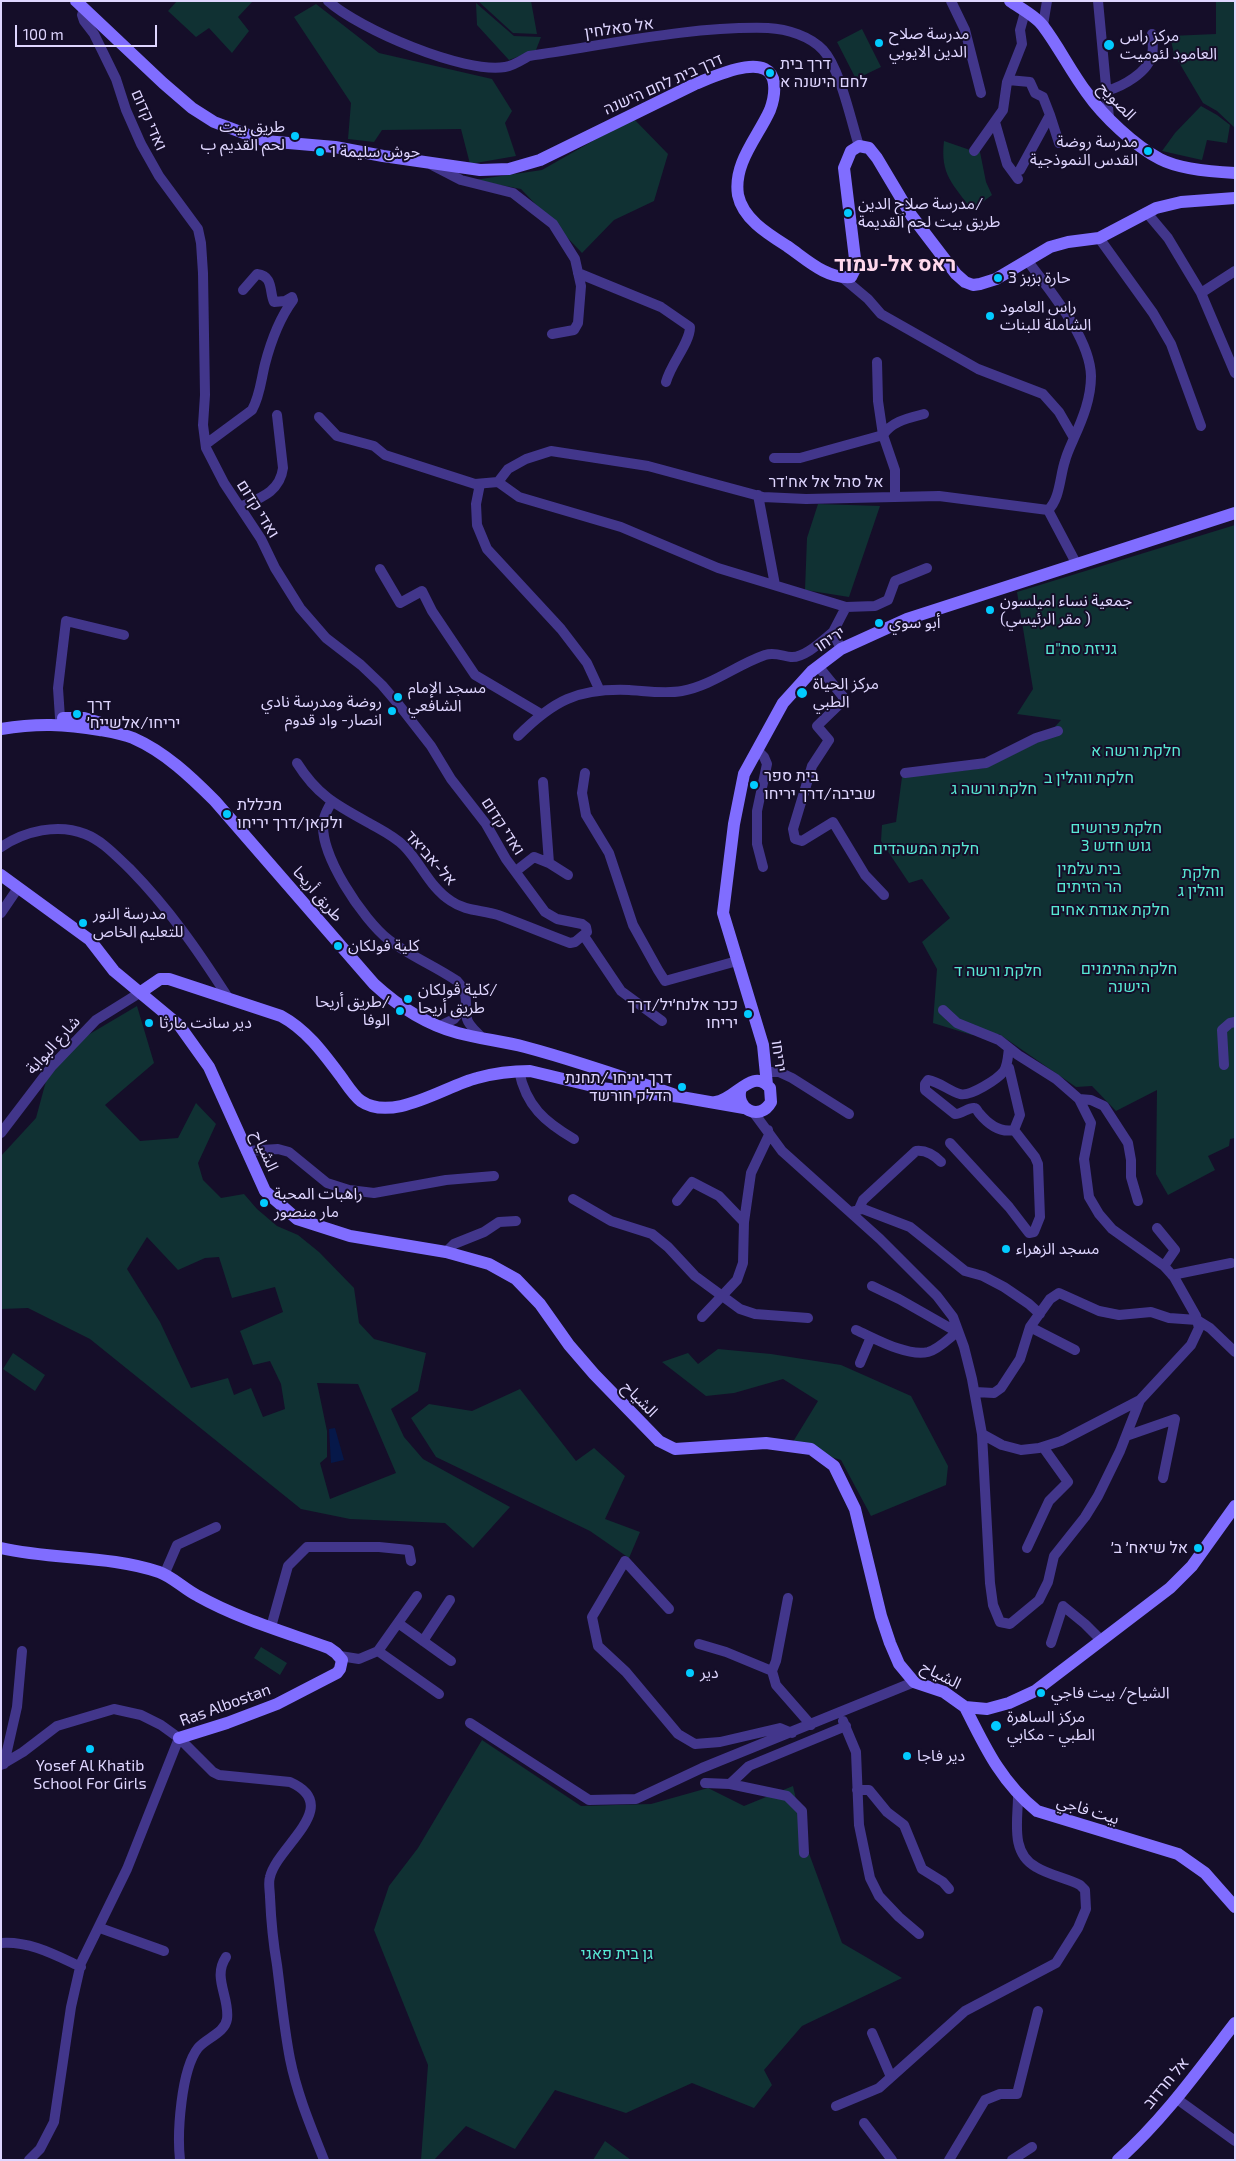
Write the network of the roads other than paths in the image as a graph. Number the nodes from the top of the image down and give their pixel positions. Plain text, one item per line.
1 (328, 1) edge
2 (952, 1) edge
3 (1010, 1) edge
4 (1047, 1) edge
5 (1098, 1) edge
6 (80, 5) edge
7 (1025, 12) junction
8 (1043, 25) junction
9 (1152, 34) dead end
10 (1008, 80) junction
11 (1106, 91) junction
12 (981, 94) dead end
13 (1050, 115) junction
14 (1109, 118) junction
15 (995, 122) junction
16 (1059, 143) dead end
17 (859, 146) junction
18 (974, 151) dead end
19 (428, 162) junction
20 (1235, 173) edge
21 (1235, 198) edge
22 (1147, 214) junction
23 (1099, 238) junction
24 (1027, 260) junction
25 (1235, 272) edge
26 (578, 273) junction
27 (843, 278) junction
28 (243, 290) dead end
29 (1201, 292) junction
30 (552, 334) dead end
31 (877, 362) dead end
32 (1235, 373) edge
33 (666, 382) dead end
34 (924, 414) dead end
35 (277, 415) dead end
36 (319, 417) dead end
37 (1202, 426) dead end
38 (883, 435) junction
39 (1074, 438) junction
40 (206, 444) junction
41 (774, 458) dead end
42 (498, 482) junction
43 (480, 484) junction
44 (758, 496) junction
45 (895, 497) junction
46 (240, 507) junction
47 (1048, 510) junction
48 (1235, 513) edge
49 (1076, 563) junction
50 (927, 568) dead end
51 (380, 569) dead end
52 (775, 585) junction
53 (846, 607) junction
54 (833, 632) junction
55 (124, 635) dead end
56 (841, 649) junction
57 (818, 666) junction
58 (600, 691) junction
59 (541, 714) junction
60 (60, 718) junction
61 (26, 725) junction
62 (1, 729) edge
63 (1058, 731) dead end
64 (518, 736) dead end
65 (133, 738) junction
66 (757, 750) junction
67 (296, 763) dead end
68 (585, 773) dead end
69 (905, 773) dead end
70 (543, 782) dead end
71 (332, 801) junction
72 (1, 846) edge
73 (549, 863) junction
74 (763, 867) dead end
75 (516, 872) junction
76 (1, 875) edge
77 (568, 875) dead end
78 (18, 888) junction
79 (884, 895) dead end
80 (1, 913) edge
81 (586, 934) junction
82 (737, 961) junction
83 (141, 992) junction
84 (227, 996) junction
85 (466, 1005) junction
86 (943, 1010) dead end
87 (662, 1021) dead end
88 (1235, 1022) edge
89 (438, 1027) junction
90 (759, 1031) junction
91 (482, 1038) junction
92 (1009, 1048) junction
93 (1224, 1065) dead end
94 (1006, 1066) junction
95 (519, 1071) junction
96 (766, 1078) junction
97 (746, 1085) junction
98 (680, 1097) junction
99 (1079, 1099) junction
100 (708, 1103) junction
101 (768, 1106) junction
102 (749, 1110) junction
103 (849, 1114) dead end
104 (1014, 1130) junction
105 (1, 1133) edge
106 (769, 1135) junction
107 (574, 1139) dead end
108 (950, 1143) dead end
109 (246, 1150) junction
110 (941, 1162) dead end
111 (494, 1176) dead end
112 (573, 1199) dead end
113 (677, 1201) dead end
114 (1138, 1201) dead end
115 (854, 1210) junction
116 (516, 1221) dead end
117 (744, 1222) junction
118 (1157, 1228) dead end
119 (446, 1252) junction
120 (1231, 1263) dead end
121 (1164, 1266) junction
122 (1172, 1275) junction
123 (872, 1286) dead end
124 (723, 1297) junction
125 (1040, 1314) junction
126 (702, 1317) dead end
127 (808, 1318) dead end
128 (1197, 1320) junction
129 (1030, 1327) junction
130 (856, 1330) dead end
131 (957, 1332) junction
132 (871, 1337) junction
133 (1075, 1350) dead end
134 (1235, 1352) edge
135 (860, 1363) dead end
136 (975, 1392) junction
137 (1140, 1400) junction
138 (982, 1434) junction
139 (1126, 1436) junction
140 (1043, 1447) junction
141 (1163, 1478) dead end
142 (1235, 1506) edge
143 (216, 1528) dead end
144 (1, 1548) edge
145 (1028, 1548) dead end
146 (411, 1561) dead end
147 (164, 1575) junction
148 (417, 1596) dead end
149 (788, 1598) dead end
150 (450, 1600) dead end
151 (669, 1609) dead end
152 (398, 1623) junction
153 (271, 1628) junction
154 (1101, 1640) junction
155 (423, 1641) junction
156 (1051, 1643) dead end
157 (699, 1644) dead end
158 (22, 1650) dead end
159 (378, 1651) junction
160 (340, 1656) junction
161 (451, 1661) dead end
162 (772, 1672) junction
163 (914, 1682) junction
164 (439, 1694) dead end
165 (965, 1707) junction
166 (840, 1713) junction
167 (470, 1723) dead end
168 (811, 1725) junction
169 (846, 1726) junction
170 (792, 1733) junction
171 (178, 1738) junction
172 (3, 1764) edge
173 (705, 1783) dead end
174 (730, 1784) junction
175 (857, 1790) junction
176 (1018, 1796) junction
177 (804, 1853) dead end
178 (949, 1889) dead end
179 (1235, 1907) edge
180 (100, 1928) junction
181 (919, 1934) dead end
182 (1, 1943) edge
183 (164, 1951) dead end
184 (226, 1956) dead end
185 (81, 1967) junction
186 (1038, 2011) dead end
187 (1235, 2023) edge
188 (872, 2033) dead end
189 (891, 2077) junction
190 (1177, 2098) junction
191 (836, 2106) dead end
192 (864, 2123) dead end
193 (1235, 2142) edge
194 (1032, 2147) dead end
195 (29, 2160) edge
196 (180, 2160) edge
197 (324, 2160) edge
198 (892, 2160) edge
199 (949, 2160) edge
200 (1012, 2160) edge
201 (1118, 2160) edge

1 - 17 street, אל סאלחין
2 - 12 street
3 - 7 street, الصويح
4 - 8 street
5 - 11 street
6 - 19 street, דרך בית לחם הישנה
6 - 40 street, ואדי קדום
7 - 8 street, الصويح
7 - 10 street
8 - 14 street, الصويح
9 - 11 street
10 - 13 street
10 - 15 street
11 - 14 street
13 - 15 street
13 - 16 street
14 - 20 street, الصويح
15 - 18 street
17 - 24 street
17 - 27 street
19 - 26 street
19 - 27 street, דרך בית לחם הישנה
21 - 22 street
22 - 23 street
22 - 29 street
23 - 24 street
23 - 37 street
24 - 39 street
25 - 29 street
26 - 30 street
26 - 33 street
27 - 39 street
28 - 40 street
29 - 32 street
31 - 38 street
34 - 38 street
35 - 46 street
36 - 43 street
38 - 41 street
38 - 45 street
39 - 47 street
40 - 46 street, ואדי קדום
42 - 43 street
42 - 44 street, אל סהל אל אח'דר
42 - 52 street
43 - 58 street
44 - 45 street, אל סהל אל אח'דר
44 - 52 street
45 - 47 street, אל סהל אל אח'דר
46 - 75 street, ואדי קדום
47 - 49 street
48 - 49 street, יריחו
49 - 56 street, יריחו
50 - 53 street
51 - 59 street
52 - 53 street
53 - 54 street
54 - 56 street
54 - 58 street
55 - 60 street
56 - 57 street, יריחו
57 - 66 street, יריחו
57 - 79 street
58 - 59 street
59 - 64 street
60 - 61 street
60 - 65 street
61 - 62 street, طريق أريحا
61 - 65 street, طريق أريحا
63 - 69 street
65 - 89 street, طريق أريحا
66 - 74 street
66 - 82 street, יריחו
67 - 71 street, אל-אביאד
68 - 82 street
70 - 73 street
71 - 81 street, אל-אביאד
71 - 85 street
72 - 84 street
73 - 75 street
73 - 77 street
75 - 81 street, ואדי קדום
76 - 78 street, الشياح
78 - 80 street
78 - 83 street, الشياح
81 - 87 street
82 - 90 street, יריחו
83 - 84 street
83 - 105 street, شارع البوابة
83 - 109 street, الشياح
84 - 95 street
85 - 89 street
85 - 91 street
86 - 92 street
88 - 93 street
89 - 91 street, طريق أريحا
90 - 96 street, יריחו
90 - 97 street, יריחו
91 - 98 street, طريق أريحا
92 - 94 street
92 - 99 street
94 - 104 street
94 - 104 street
95 - 98 street
95 - 107 street
96 - 97 street
96 - 101 street
96 - 103 street
97 - 100 street
97 - 102 street
98 - 100 street
99 - 114 street
99 - 121 street
100 - 102 street
101 - 102 street
101 - 106 street
102 - 106 street
104 - 108 street
106 - 115 street
106 - 117 street
109 - 111 street
109 - 119 street, الشياح
110 - 115 street
112 - 124 street
113 - 117 street
115 - 125 street
115 - 131 street
116 - 119 street
117 - 124 street
118 - 121 street
119 - 163 street, الشياح
120 - 122 street
121 - 122 street
122 - 128 street
123 - 131 street
124 - 126 street
124 - 127 street
125 - 128 street
125 - 129 street
128 - 134 street
128 - 137 street
129 - 133 street
129 - 136 street
130 - 132 street
131 - 132 street
131 - 136 street
132 - 135 street
136 - 138 street
137 - 139 street
137 - 140 street
138 - 139 street
138 - 140 street
139 - 141 street
140 - 145 street
142 - 154 street, الشياح
143 - 147 street
144 - 147 street
146 - 153 street
147 - 153 street
148 - 152 street
149 - 162 street
150 - 155 street
151 - 170 street
152 - 155 street
152 - 159 street
153 - 160 street
154 - 156 street
154 - 165 street, الشياح
155 - 161 street
157 - 162 street
158 - 172 street
159 - 160 street
159 - 164 street
160 - 171 street, Ras Albostan
162 - 168 street
163 - 165 street, الشياح
163 - 166 street
165 - 176 street, بيت فاجي
166 - 168 street
166 - 169 street
167 - 170 street
168 - 170 street
169 - 174 street
169 - 175 street
171 - 172 street
171 - 180 street
171 - 197 street, Ras Albostan
173 - 174 street
174 - 177 street
175 - 178 street
175 - 181 street
176 - 179 street, بيت فاجي
176 - 189 street
180 - 183 street
180 - 185 street
182 - 185 street
184 - 196 street
185 - 195 street
186 - 199 street
187 - 190 street, אל חרדוב
188 - 189 street
189 - 191 street
190 - 193 street
190 - 201 street, אל חרדוב
192 - 198 street
194 - 200 street

